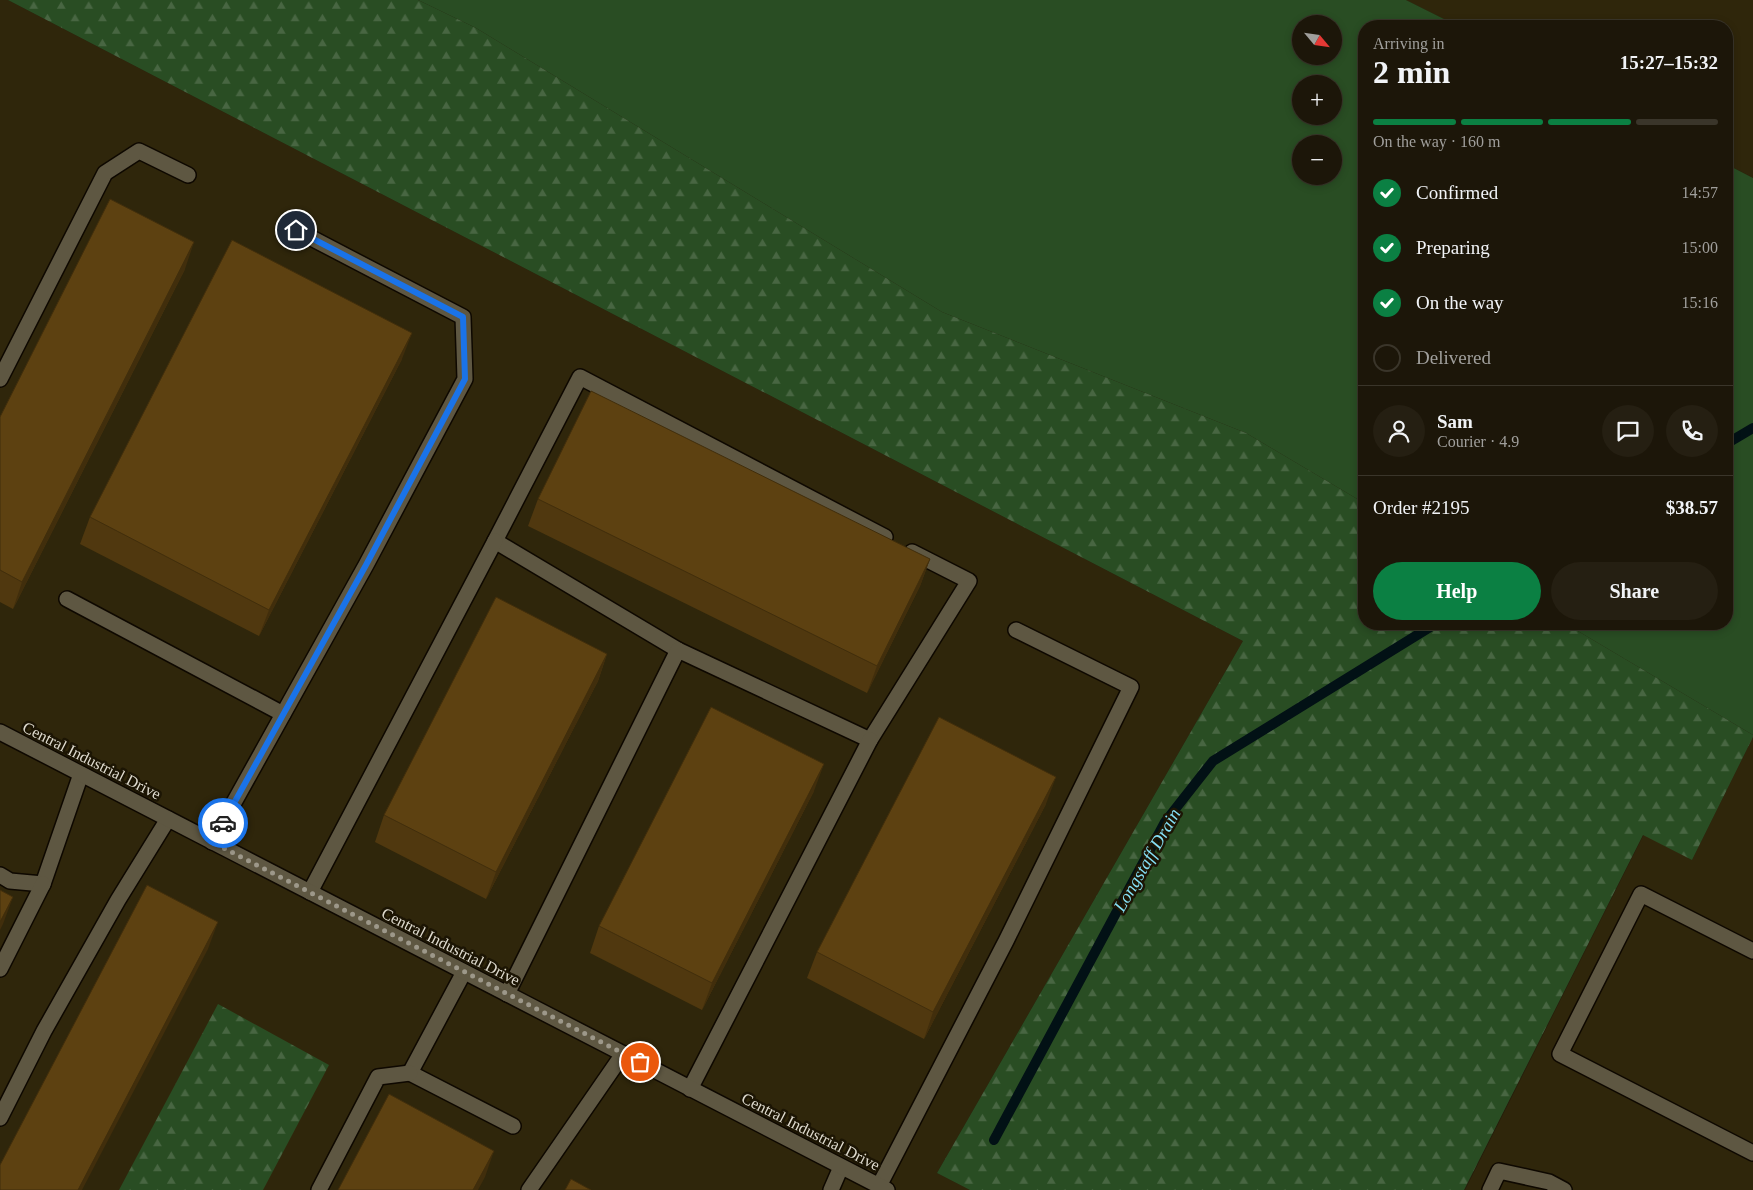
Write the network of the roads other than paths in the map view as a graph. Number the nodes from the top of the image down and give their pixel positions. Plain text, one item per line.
1 (188, 175) dead end
2 (296, 230) dead end
3 (0, 379) edge
4 (495, 541) junction
5 (67, 599) dead end
6 (1016, 630) dead end
7 (678, 650) junction
8 (283, 714) junction
9 (0, 732) edge
10 (870, 740) junction
11 (81, 774) junction
12 (168, 819) junction
13 (212, 842) junction
14 (0, 876) edge
15 (43, 884) junction
16 (310, 892) junction
17 (1753, 951) edge
18 (0, 969) edge
19 (464, 972) junction
20 (507, 994) junction
21 (623, 1054) junction
22 (410, 1073) junction
23 (690, 1089) junction
24 (0, 1118) edge
25 (513, 1126) dead end
26 (1753, 1153) edge
27 (841, 1167) junction
28 (883, 1188) edge
29 (319, 1190) edge
30 (529, 1190) edge
31 (831, 1190) edge
32 (1490, 1190) edge
33 (1564, 1190) edge

1 - 3 street
2 - 8 street
4 - 7 street
4 - 10 street
4 - 16 street
5 - 8 street
6 - 28 street
7 - 10 street
7 - 20 street
8 - 13 street
9 - 11 street, Central Industrial Drive
10 - 23 street
11 - 12 street, Central Industrial Drive
11 - 15 street
12 - 13 street, Central Industrial Drive
12 - 24 street
13 - 16 street, Central Industrial Drive
14 - 15 street
15 - 18 street
16 - 19 street, Central Industrial Drive
17 - 26 street
19 - 20 street, Central Industrial Drive
19 - 22 street
20 - 21 street, Central Industrial Drive
21 - 23 street, Central Industrial Drive
21 - 30 street
22 - 25 street
22 - 29 street
23 - 27 street, Central Industrial Drive
27 - 28 street, Central Industrial Drive
27 - 31 street
32 - 33 street

